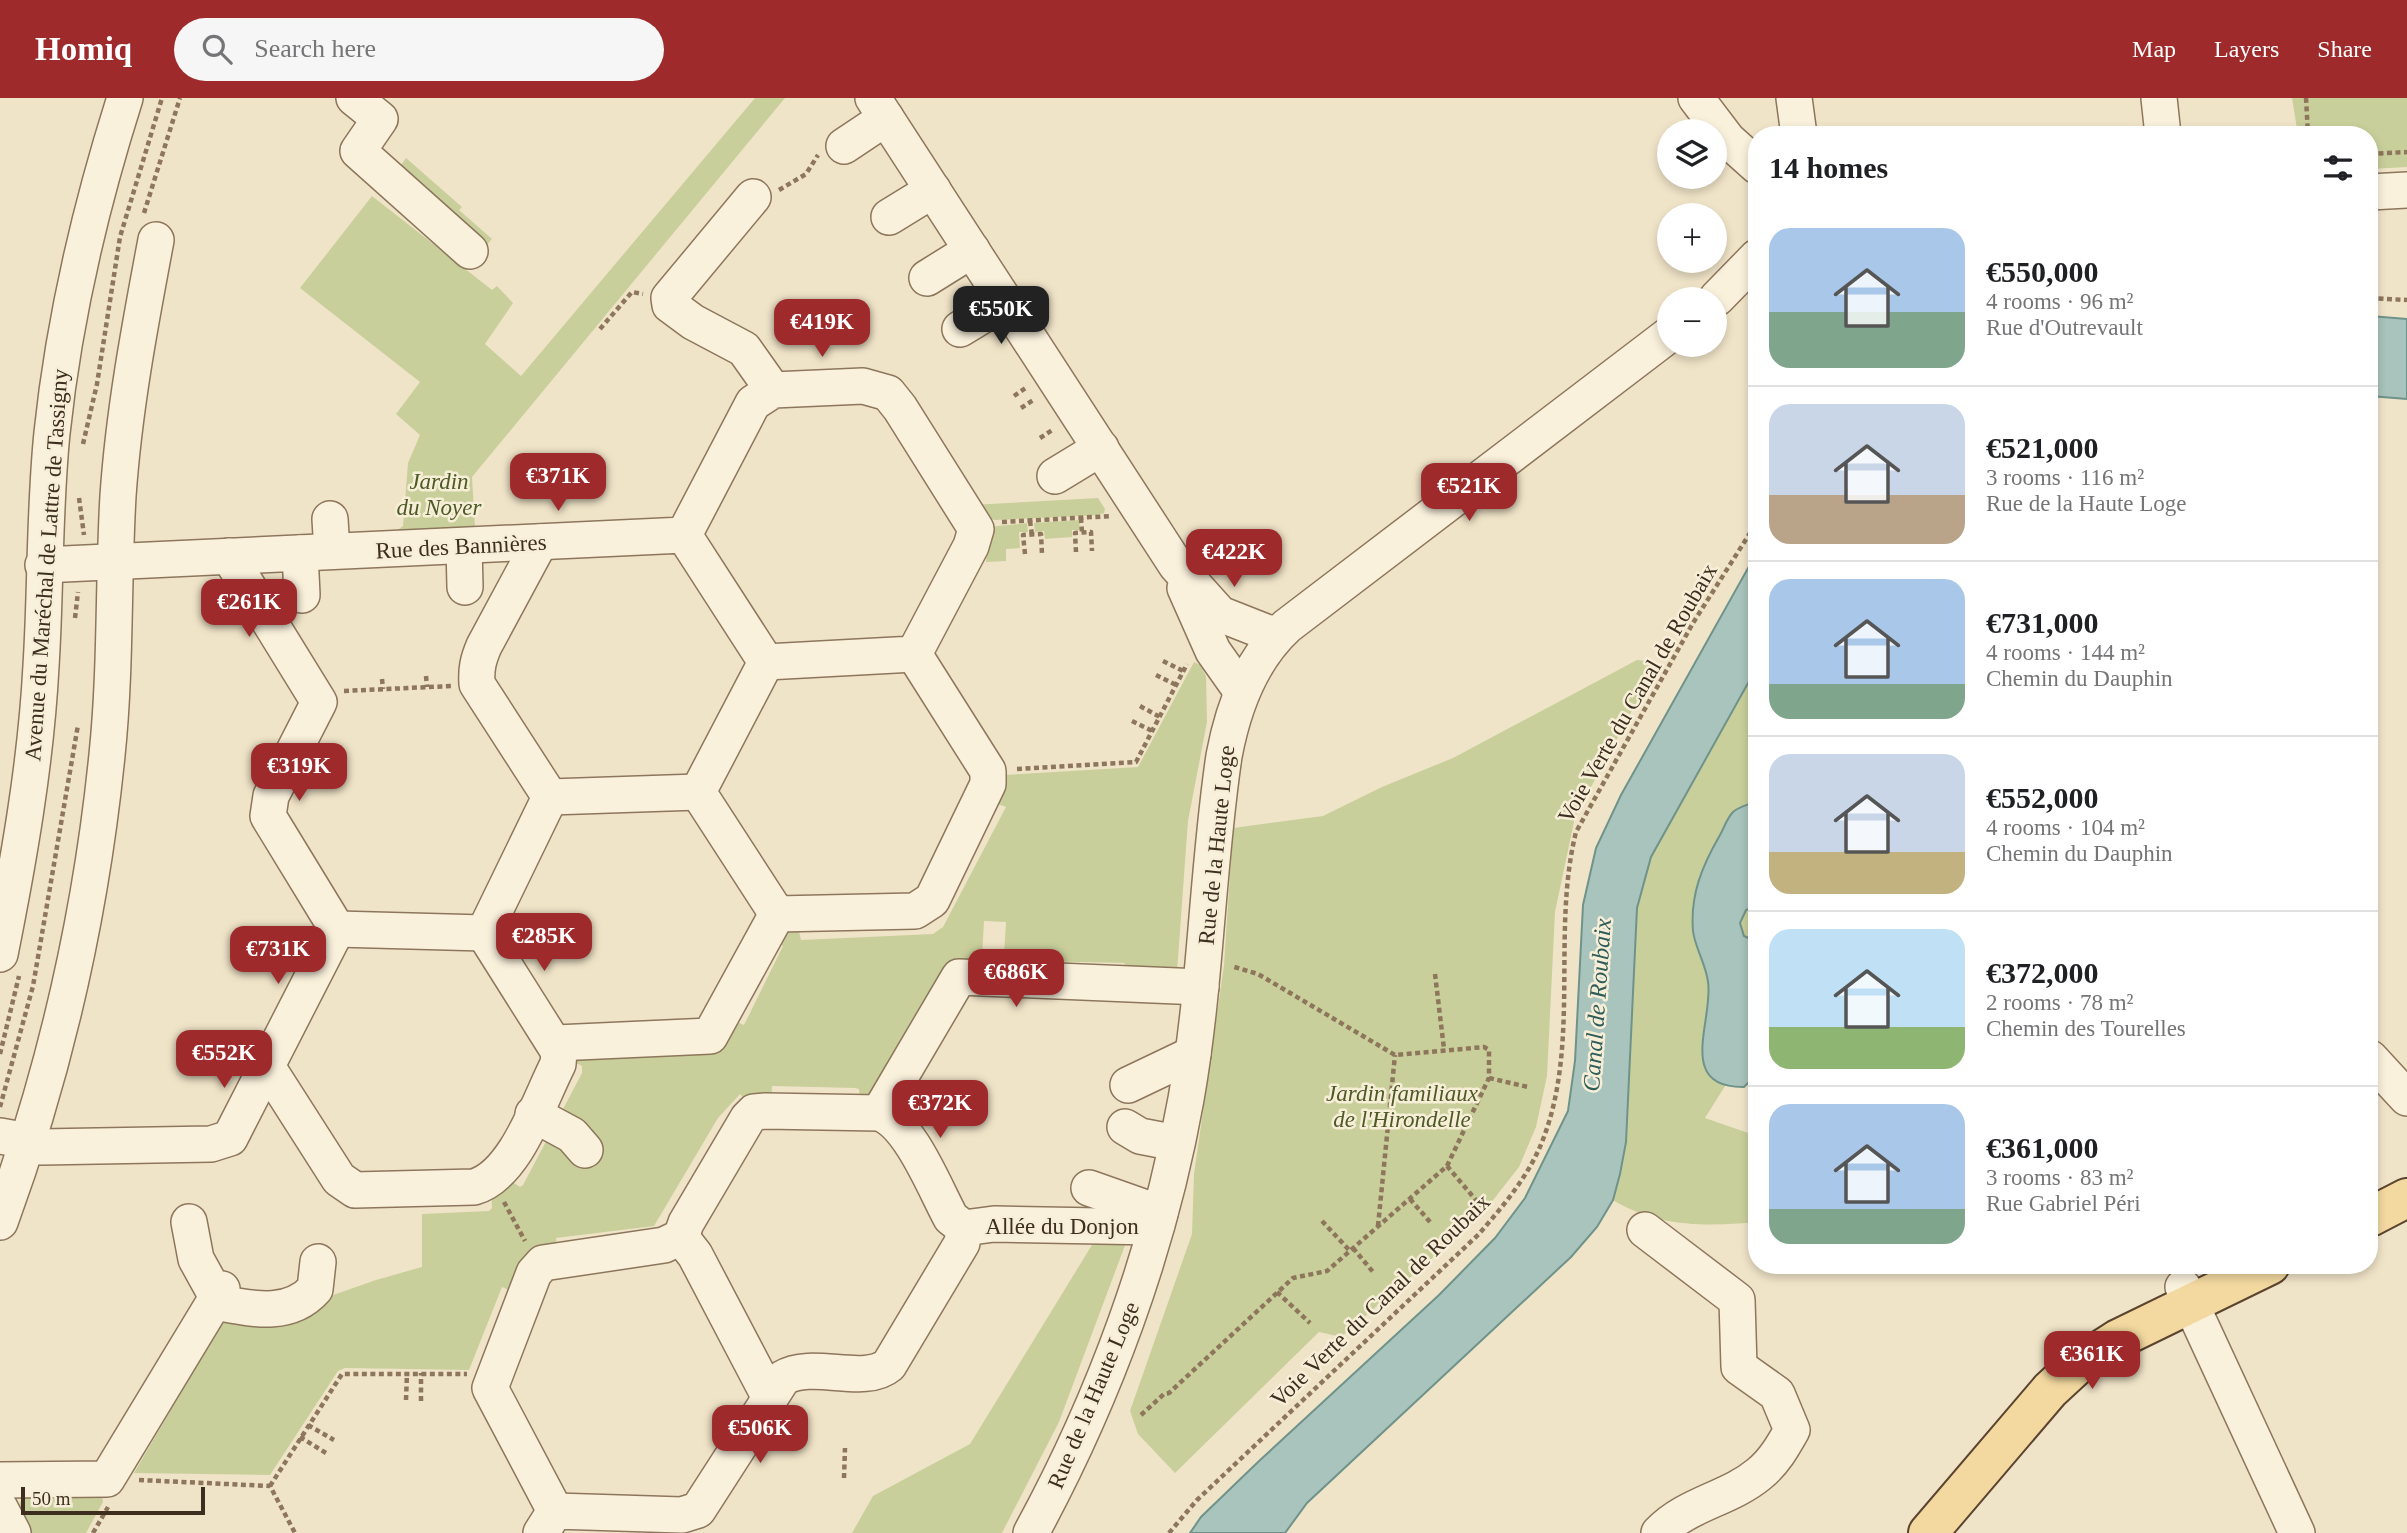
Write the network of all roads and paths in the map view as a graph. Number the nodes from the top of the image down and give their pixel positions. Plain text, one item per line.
1 (125, 98) edge
2 (354, 98) edge
3 (1696, 98) edge
4 (1794, 98) edge
5 (2159, 98) edge
6 (2306, 98) edge
7 (884, 115) edge
8 (1798, 126) edge
9 (2163, 126) edge
10 (2308, 126) edge
11 (838, 151) joint
12 (2407, 152) edge
13 (2378, 154) edge
14 (1748, 158) edge
15 (2407, 190) edge
16 (2378, 192) edge
17 (753, 197) joint
18 (156, 240) dead end
19 (969, 244) junction
20 (470, 251) dead end
21 (1748, 266) edge
22 (924, 273) dead end
23 (1748, 278) edge
24 (1727, 287) edge
25 (1727, 291) edge
26 (2378, 298) edge
27 (2407, 300) edge
28 (670, 305) junction
29 (1009, 306) junction
30 (600, 329) dead end
31 (967, 332) dead end
32 (1657, 344) edge
33 (1030, 384) dead end
34 (773, 390) junction
35 (1014, 396) dead end
36 (1039, 397) dead end
37 (1021, 408) dead end
38 (1058, 427) dead end
39 (1040, 438) dead end
40 (1101, 448) junction
41 (1055, 476) dead end
42 (1144, 514) junction
43 (1081, 518) junction
44 (1030, 521) junction
45 (986, 523) junction
46 (1082, 533) junction
47 (684, 534) junction
48 (1032, 535) junction
49 (1748, 536) edge
50 (321, 541) junction
51 (540, 542) junction
52 (464, 546) junction
53 (1092, 551) dead end
54 (1076, 552) dead end
55 (1025, 554) dead end
56 (1042, 554) dead end
57 (229, 556) junction
58 (116, 562) junction
59 (43, 565) junction
60 (1176, 565) junction
61 (465, 587) dead end
62 (302, 595) dead end
63 (1276, 636) junction
64 (914, 654) junction
65 (1196, 657) dead end
66 (1163, 661) dead end
67 (766, 662) junction
68 (1183, 671) junction
69 (1156, 675) dead end
70 (426, 676) dead end
71 (382, 679) dead end
72 (477, 684) junction
73 (1176, 685) junction
74 (426, 687) junction
75 (383, 689) junction
76 (1242, 692) junction
77 (316, 693) junction
78 (1140, 706) dead end
79 (79, 717) dead end
80 (1160, 717) junction
81 (1132, 721) dead end
82 (1152, 732) junction
83 (988, 772) junction
84 (698, 792) junction
85 (550, 797) junction
86 (12, 813) edge
87 (777, 914) junction
88 (337, 929) junction
89 (484, 933) junction
90 (0, 954) edge
91 (1202, 973) junction
92 (1434, 974) dead end
93 (556, 1042) junction
94 (1444, 1049) junction
95 (1193, 1054) junction
96 (1395, 1055) junction
97 (2378, 1067) edge
98 (268, 1068) junction
99 (1489, 1078) junction
100 (1128, 1085) dead end
101 (1528, 1087) dead end
102 (2407, 1098) edge
103 (0, 1108) edge
104 (879, 1113) junction
105 (533, 1114) junction
106 (1125, 1127) dead end
107 (14, 1138) edge
108 (1177, 1143) junction
109 (585, 1150) dead end
110 (1447, 1166) junction
111 (492, 1180) junction
112 (1089, 1188) dead end
113 (2407, 1189) edge
114 (2407, 1198) edge
115 (1410, 1199) junction
116 (2378, 1201) edge
117 (1481, 1206) dead end
118 (2378, 1213) edge
119 (984, 1217) junction
120 (1158, 1220) junction
121 (0, 1222) edge
122 (189, 1222) dead end
123 (1322, 1222) dead end
124 (1430, 1222) dead end
125 (1378, 1226) junction
126 (1645, 1230) dead end
127 (681, 1237) junction
128 (1351, 1250) junction
129 (318, 1262) dead end
130 (538, 1266) junction
131 (1373, 1272) dead end
132 (2217, 1274) edge
133 (2245, 1274) edge
134 (1277, 1292) junction
135 (2187, 1295) junction
136 (218, 1296) junction
137 (1298, 1302) dead end
138 (1295, 1309) junction
139 (1292, 1317) dead end
140 (1310, 1323) dead end
141 (407, 1373) junction
142 (421, 1373) junction
143 (493, 1376) junction
144 (769, 1396) junction
145 (406, 1400) dead end
146 (421, 1401) dead end
147 (1141, 1415) dead end
148 (308, 1425) junction
149 (300, 1437) junction
150 (334, 1440) dead end
151 (845, 1448) dead end
152 (326, 1453) dead end
153 (844, 1478) dead end
154 (107, 1479) junction
155 (0, 1480) edge
156 (270, 1486) junction
157 (0, 1508) edge
158 (548, 1522) edge
159 (13, 1533) edge
160 (295, 1533) edge
161 (1031, 1533) edge
162 (1169, 1533) edge
163 (1659, 1533) edge
164 (1914, 1533) edge
165 (1928, 1533) edge
166 (2297, 1533) edge

1 - 59 street, Avenue du Maréchal de Lattre de Tassigny
2 - 20 street
3 - 14 street
4 - 8 street
5 - 9 street
6 - 10 path
7 - 11 street
7 - 19 street
11 - 17 path
12 - 13 path
15 - 16 street
17 - 28 street
18 - 58 street
19 - 22 street
19 - 29 street
21 - 24 street
23 - 25 street
26 - 27 path
28 - 30 path
28 - 34 street
29 - 31 street
29 - 40 street
32 - 63 street, Rue de la Haute Loge
33 - 35 path
34 - 45 street
34 - 47 street
36 - 37 path
38 - 39 path
40 - 41 street
40 - 42 street
42 - 43 path
42 - 60 street
43 - 44 path
43 - 46 path
44 - 45 path
44 - 48 path
45 - 64 street
46 - 53 path
46 - 54 path
47 - 51 street, Rue des Bannières
47 - 67 street
48 - 55 path
48 - 56 path
49 - 162 path, Voie Verte du Canal de Roubaix
50 - 52 street, Rue des Bannières
50 - 57 street, Rue des Bannières
50 - 62 street
51 - 52 street, Rue des Bannières
51 - 72 street
52 - 61 street
57 - 58 street, Rue des Bannières
57 - 77 street
58 - 59 street, Rue des Bannières
58 - 107 street
59 - 86 street, Avenue du Maréchal de Lattre de Tassigny
60 - 63 street
60 - 76 street
63 - 76 street, Rue de la Haute Loge
64 - 67 street
64 - 83 street
65 - 68 path
66 - 68 path
67 - 84 street
68 - 73 path
69 - 73 path
70 - 74 path
71 - 75 path
72 - 74 path
72 - 85 street
73 - 80 path
74 - 75 path
75 - 77 path
76 - 91 street, Rue de la Haute Loge
77 - 88 street
78 - 80 path
79 - 103 path
80 - 82 path
81 - 82 path
82 - 83 path
83 - 87 street
84 - 85 street
84 - 87 street
85 - 89 street
86 - 90 street, Avenue du Maréchal de Lattre de Tassigny
87 - 93 street
88 - 89 street
88 - 98 street
89 - 93 street
91 - 95 street, Rue de la Haute Loge
91 - 96 path
91 - 104 street
92 - 94 path
93 - 105 street
94 - 96 path
94 - 99 path
95 - 100 street
95 - 108 street, Rue de la Haute Loge
96 - 125 path
97 - 102 street
98 - 107 street
98 - 111 street
99 - 101 path
99 - 110 path
104 - 119 street
104 - 127 street
105 - 109 street
105 - 111 street
106 - 108 street
107 - 121 street
108 - 120 street, Rue de la Haute Loge
110 - 115 path
110 - 117 path
111 - 130 path
112 - 120 street
113 - 116 main road
114 - 118 main road
115 - 124 path
115 - 125 path
119 - 120 street, Allée du Donjon
119 - 144 street, Allée du Donjon
120 - 161 street, Rue de la Haute Loge
122 - 136 street
123 - 128 path
125 - 128 path
126 - 163 street
127 - 130 street
127 - 144 street
128 - 131 path
128 - 134 path
129 - 136 street
130 - 143 street
132 - 135 main road
133 - 135 main road
134 - 138 path
134 - 147 path
135 - 164 main road
135 - 165 main road
135 - 166 street
136 - 154 street
137 - 138 path
138 - 139 path
138 - 140 path
141 - 142 path
141 - 145 path
141 - 148 path
142 - 143 path
142 - 146 path
143 - 158 street
144 - 158 street, Allée du Donjon
148 - 149 path
148 - 150 path
149 - 152 path
149 - 156 path
151 - 153 path
154 - 155 street
154 - 156 path
156 - 160 path
157 - 159 street

